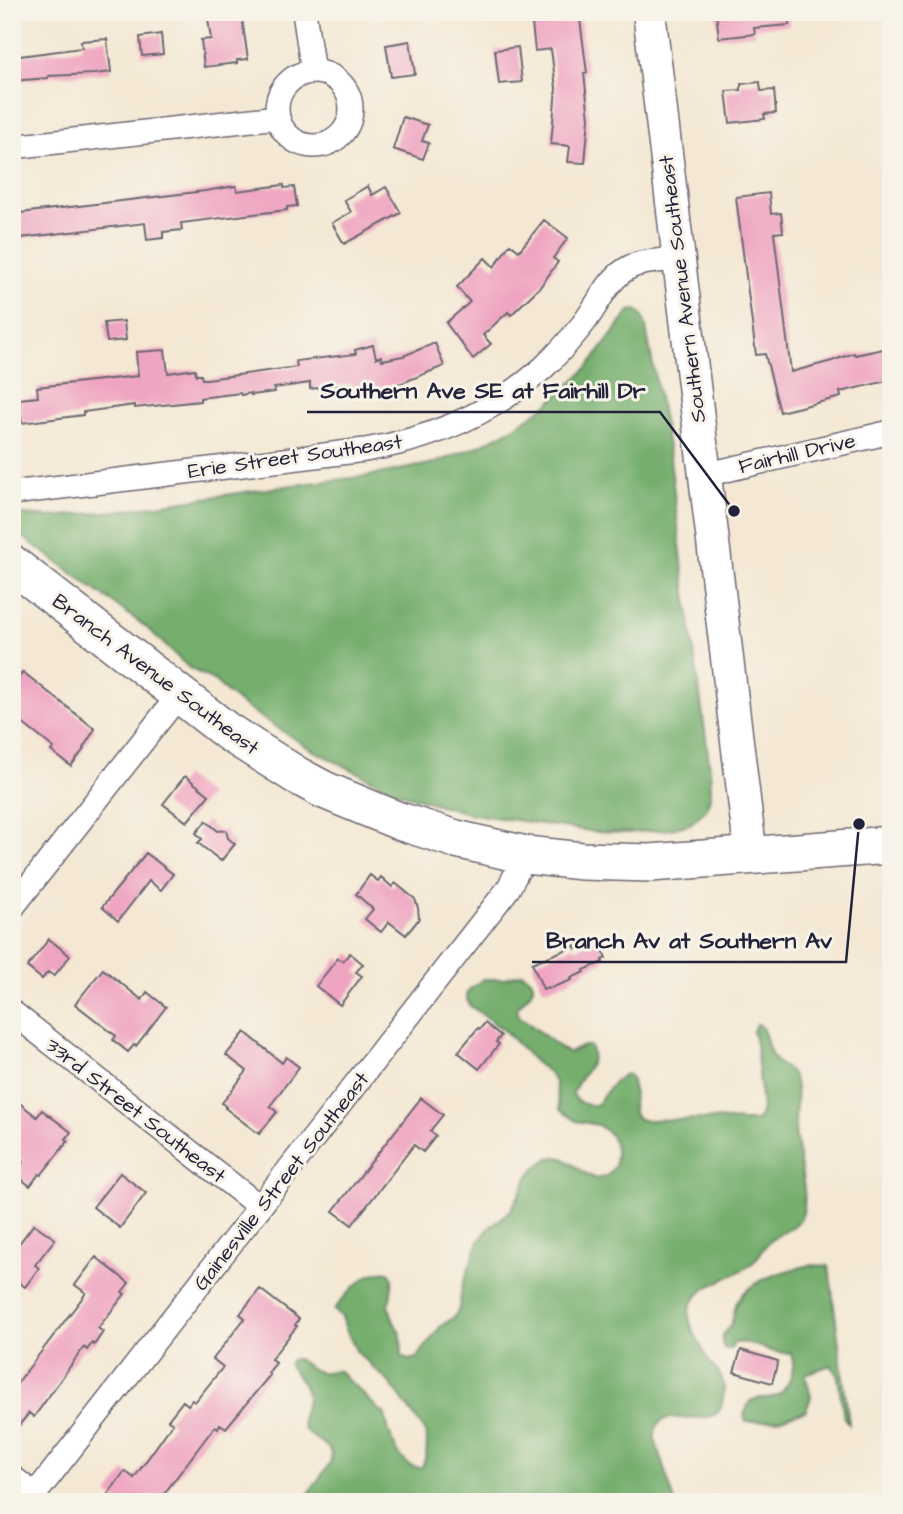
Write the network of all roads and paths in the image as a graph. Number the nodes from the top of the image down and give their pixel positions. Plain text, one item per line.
1 (304, 12) edge
2 (649, 12) edge
3 (313, 72) junction
4 (278, 117) junction
5 (12, 147) edge
6 (678, 259) junction
7 (891, 432) edge
8 (704, 475) junction
9 (12, 492) edge
10 (12, 564) edge
11 (179, 695) junction
12 (891, 845) edge
13 (526, 855) junction
14 (751, 857) junction
15 (12, 908) edge
16 (12, 1012) edge
17 (260, 1207) junction
18 (12, 1477) edge
19 (32, 1498) edge

1 - 3 street
2 - 6 main road, Southern Avenue Southeast
3 - 4 street
3 - 4 street
4 - 5 street
6 - 8 main road, Southern Avenue Southeast
6 - 9 street, Erie Street Southeast
7 - 8 street, Fairhill Drive
8 - 14 main road, Southern Avenue Southeast
10 - 11 highway, Branch Avenue Southeast
11 - 13 highway, Branch Avenue Southeast
11 - 15 street
12 - 14 highway, Branch Avenue Southeast
13 - 14 highway, Branch Avenue Southeast
13 - 17 street, Gainesville Street Southeast
16 - 17 street, 33rd Street Southeast
17 - 19 street, Gainesville Street Southeast
18 - 19 street

